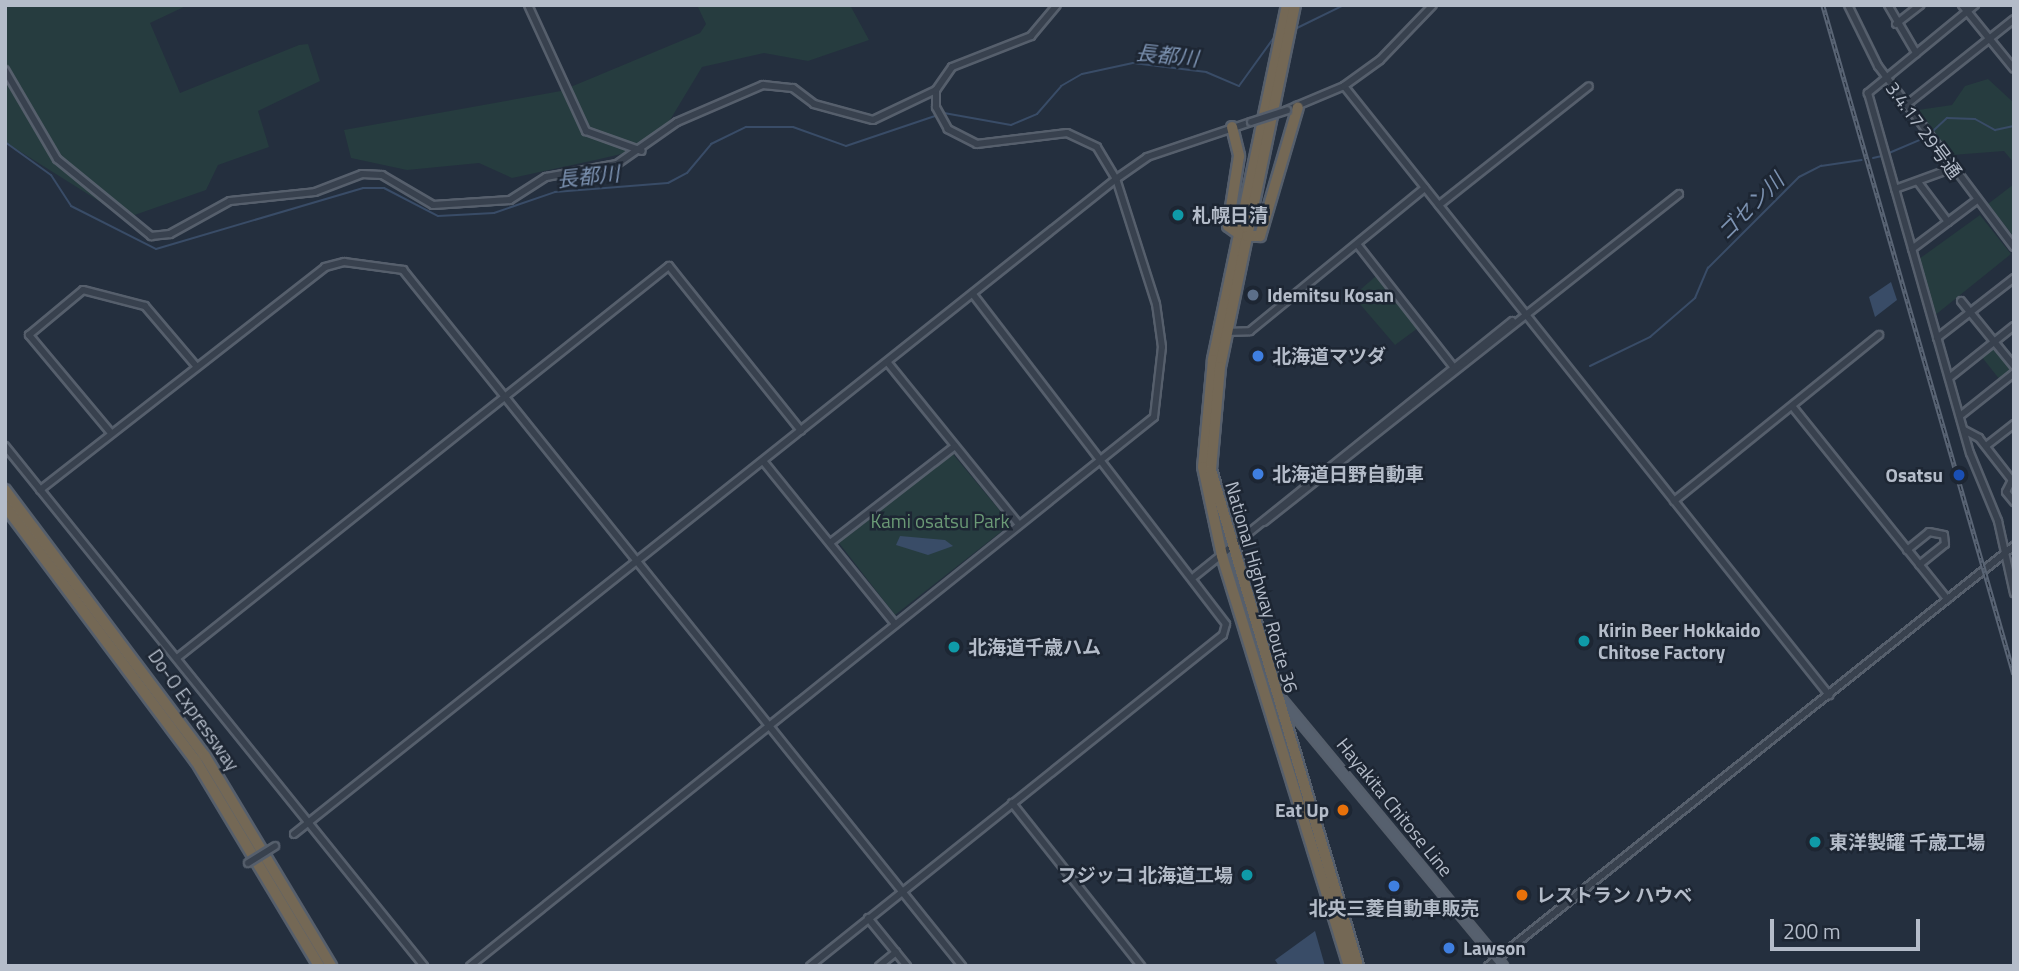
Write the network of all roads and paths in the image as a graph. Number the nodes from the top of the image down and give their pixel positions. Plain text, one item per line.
1 (527, 5) edge
2 (1058, 5) edge
3 (1287, 5) edge
4 (1295, 5) edge
5 (1433, 5) edge
6 (1847, 5) edge
7 (1888, 5) edge
8 (1920, 5) edge
9 (1962, 5) edge
10 (1976, 5) edge
11 (1967, 12) junction
12 (2014, 19) edge
13 (1896, 24) junction
14 (1989, 39) junction
15 (1916, 53) junction
16 (2014, 69) edge
17 (5, 70) edge
18 (1886, 77) junction
19 (1344, 86) junction
20 (1589, 86) dead end
21 (936, 90) junction
22 (1906, 105) junction
23 (1298, 107) junction
24 (1232, 127) junction
25 (642, 151) junction
26 (1953, 168) junction
27 (1116, 179) junction
28 (1918, 182) junction
29 (1425, 188) junction
30 (1895, 189) junction
31 (1679, 194) dead end
32 (1977, 200) junction
33 (1439, 205) junction
34 (1948, 222) junction
35 (1243, 235) junction
36 (1357, 244) junction
37 (2014, 247) edge
38 (1912, 249) junction
39 (2014, 278) edge
40 (973, 294) junction
41 (1961, 301) dead end
42 (1970, 312) junction
43 (1524, 315) junction
44 (2014, 326) edge
45 (1224, 331) junction
46 (1879, 335) dead end
47 (1937, 338) junction
48 (1994, 342) junction
49 (888, 363) junction
50 (196, 366) junction
51 (2014, 366) edge
52 (1455, 368) junction
53 (2014, 373) edge
54 (1949, 378) junction
55 (508, 395) junction
56 (1792, 406) junction
57 (1960, 416) junction
58 (2014, 424) edge
59 (1964, 430) junction
60 (801, 431) junction
61 (111, 433) junction
62 (5, 446) edge
63 (955, 446) junction
64 (1986, 446) junction
65 (1103, 459) junction
66 (764, 461) junction
67 (2013, 481) edge
68 (5, 490) edge
69 (40, 490) junction
70 (1674, 501) junction
71 (2014, 502) edge
72 (5, 506) edge
73 (1019, 526) junction
74 (830, 543) junction
75 (2014, 546) edge
76 (1907, 550) junction
77 (1226, 553) junction
78 (2004, 554) junction
79 (639, 559) junction
80 (1919, 565) junction
81 (1195, 576) junction
82 (2014, 593) edge
83 (1947, 599) junction
84 (895, 624) junction
85 (177, 658) junction
86 (1259, 672) junction
87 (1270, 680) junction
88 (1829, 695) junction
89 (770, 726) junction
90 (1012, 803) junction
91 (310, 822) junction
92 (294, 834) dead end
93 (275, 846) dead end
94 (247, 863) dead end
95 (902, 891) junction
96 (868, 918) junction
97 (896, 952) junction
98 (1500, 962) edge
99 (319, 966) edge
100 (331, 966) edge
101 (425, 966) edge
102 (470, 966) edge
103 (810, 966) edge
104 (879, 966) edge
105 (907, 966) edge
106 (962, 966) edge
107 (1141, 966) edge
108 (1349, 966) edge
109 (1358, 966) edge
110 (1488, 966) edge

1 - 25 street
2 - 21 street
3 - 35 highway, National Highway Route 36
4 - 35 highway, National Highway Route 36
5 - 19 street
6 - 18 street, 3.4.17 29号通
7 - 13 street
8 - 13 street
9 - 11 street
10 - 11 street
11 - 14 street
11 - 15 street
12 - 14 street
13 - 15 street
14 - 16 street
14 - 22 street
15 - 18 street
17 - 25 street
18 - 22 street, 3.4.17 29号通
18 - 30 street
19 - 23 street
19 - 29 street
20 - 33 street
21 - 25 street
21 - 27 street
22 - 26 street, 3.4.17 29号通
23 - 24 street, bridge
23 - 35 highway
24 - 27 street
24 - 35 highway
26 - 28 street
26 - 32 street, 3.4.17 29号通
27 - 40 street
27 - 65 street
28 - 30 street
28 - 34 street
29 - 33 street
29 - 36 street
30 - 38 street
31 - 43 street
32 - 34 street
32 - 37 street, 3.4.17 29号通
33 - 43 street
34 - 38 street
35 - 45 highway, National Highway Route 36
36 - 45 street
36 - 52 street
38 - 47 street
39 - 42 street
40 - 49 street
40 - 65 street
41 - 42 street
42 - 47 street
42 - 48 street
43 - 52 street
43 - 70 street
44 - 48 street
45 - 77 highway, National Highway Route 36
46 - 56 street
47 - 54 street
48 - 51 street
48 - 54 street
49 - 60 street
49 - 63 street
50 - 55 street
50 - 61 street
50 - 61 street
52 - 77 street
53 - 57 street
54 - 57 street
55 - 60 street
55 - 79 street
55 - 85 street
56 - 70 street
56 - 76 street
57 - 59 street
58 - 64 street
59 - 64 street
59 - 78 street
60 - 66 street
61 - 69 street
62 - 69 street
63 - 73 street
63 - 74 street
64 - 67 street
65 - 73 street
65 - 81 street
66 - 74 street
66 - 79 street
67 - 71 street
68 - 100 highway, Do-O Expressway
69 - 85 street
70 - 88 street
72 - 99 highway, Do-O Expressway
73 - 84 street
74 - 84 street
75 - 78 street
76 - 80 street
76 - 80 street
77 - 81 street
77 - 86 highway, National Highway Route 36
77 - 87 highway, National Highway Route 36
78 - 82 street
78 - 83 street
79 - 89 street
79 - 91 street
80 - 83 street
81 - 90 street
83 - 88 street
84 - 89 street
85 - 91 street
86 - 87 main road, Hayakita Chitose Line
86 - 108 highway, National Highway Route 36
87 - 98 main road, Hayakita Chitose Line
87 - 109 highway, National Highway Route 36
88 - 98 street
89 - 95 street
89 - 102 street
90 - 95 street
90 - 107 street
91 - 92 street
91 - 101 street
93 - 94 street, bridge
95 - 96 street
95 - 106 street
96 - 97 street
96 - 103 street
97 - 104 street
97 - 105 street
98 - 110 street

